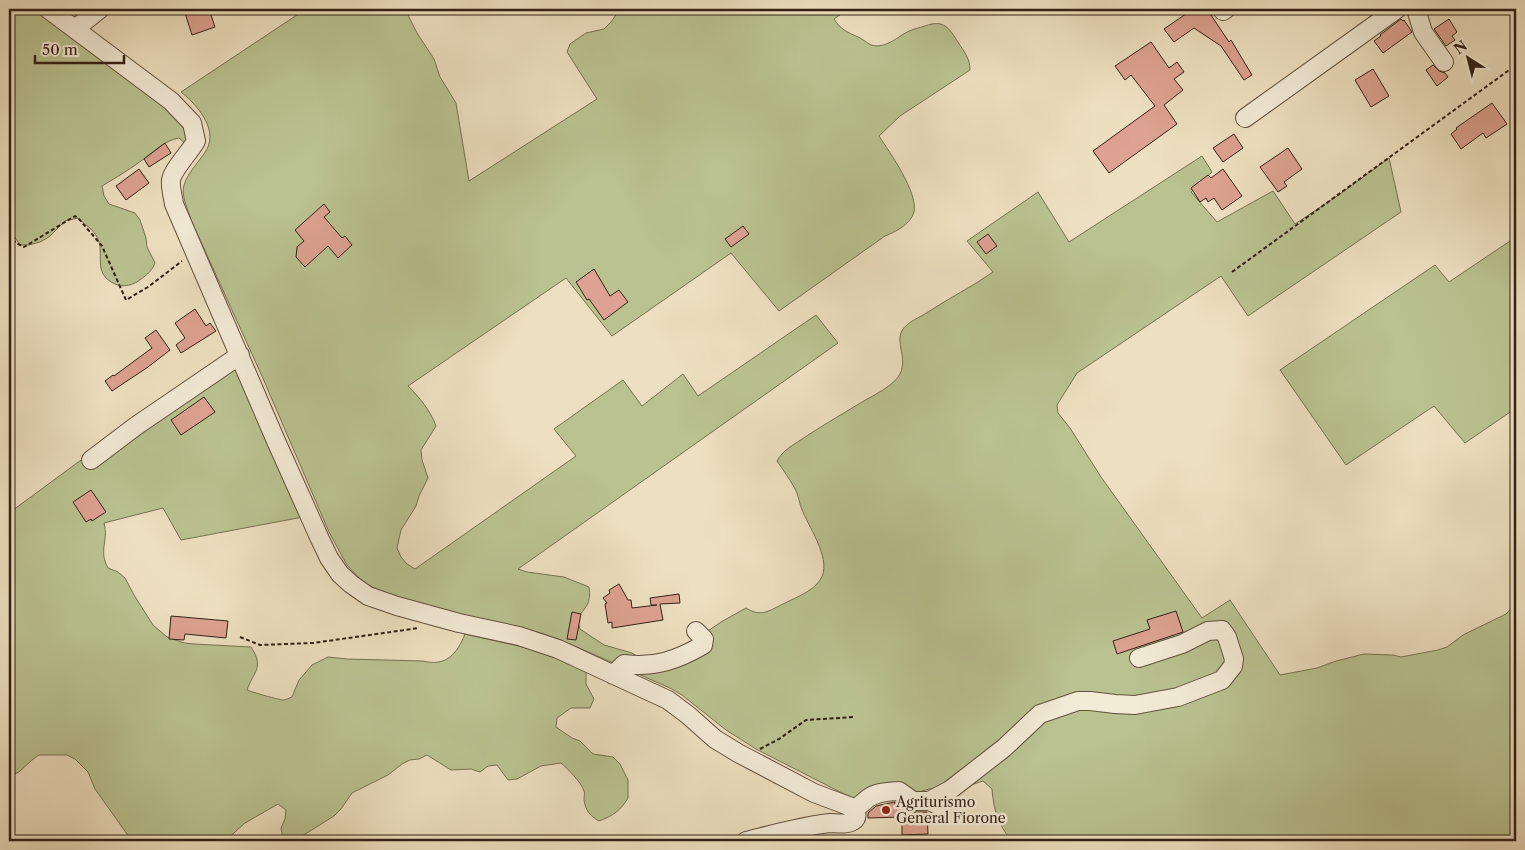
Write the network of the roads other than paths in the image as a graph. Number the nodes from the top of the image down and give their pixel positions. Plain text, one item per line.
1 (48, 9) edge
2 (100, 9) edge
3 (1397, 9) edge
4 (1416, 9) edge
5 (75, 30) junction
6 (1444, 62) dead end
7 (1245, 118) dead end
8 (240, 355) junction
9 (91, 460) dead end
10 (696, 631) dead end
11 (1138, 658) dead end
12 (613, 675) junction
13 (854, 808) junction
14 (746, 841) edge

1 - 5 street
2 - 5 street
3 - 7 street
4 - 6 street
5 - 8 street
8 - 9 street
8 - 12 street
10 - 12 street
11 - 13 street
12 - 13 street
13 - 14 street

